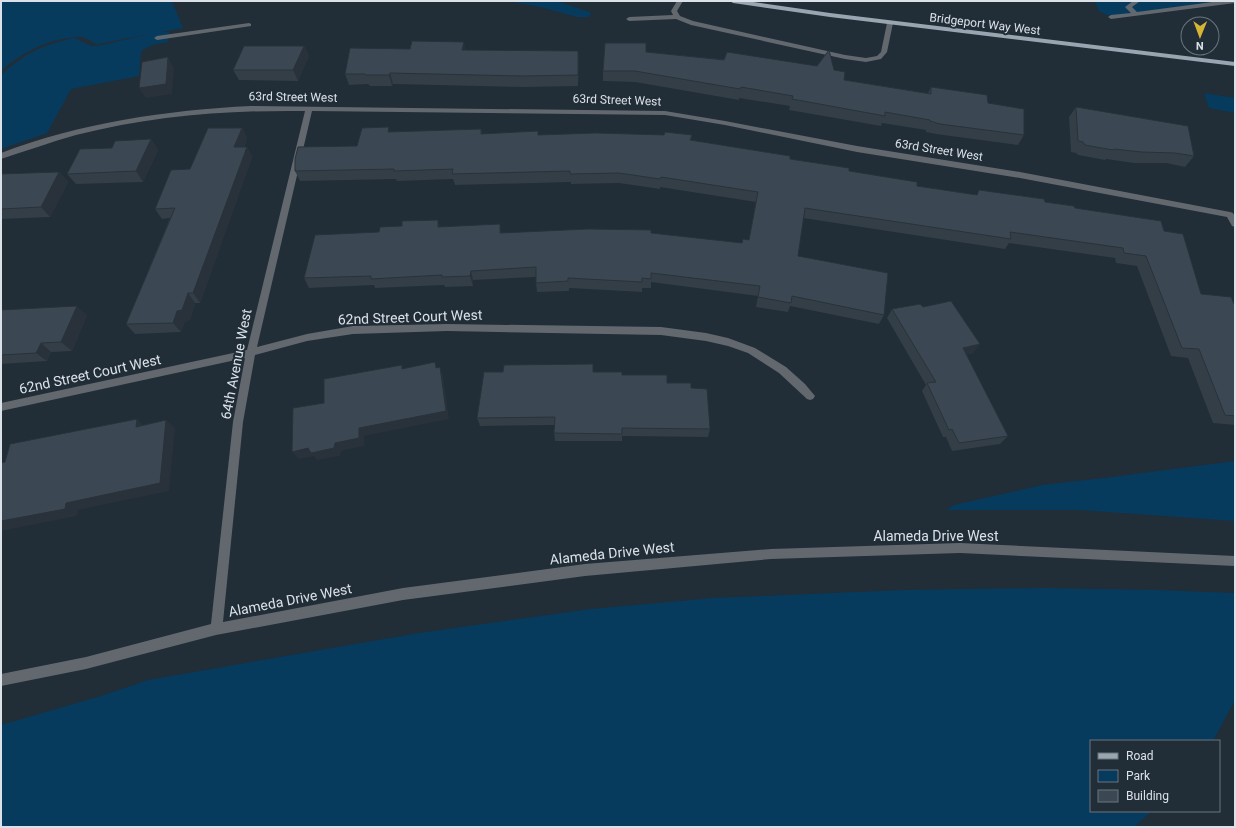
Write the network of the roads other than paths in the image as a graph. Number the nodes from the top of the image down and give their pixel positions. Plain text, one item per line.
1 (680, 1) edge
2 (733, 1) edge
3 (1137, 1) edge
4 (1235, 1) edge
5 (1136, 14) junction
6 (677, 16) junction
7 (1111, 17) dead end
8 (629, 19) dead end
9 (890, 23) junction
10 (248, 25) dead end
11 (157, 38) dead end
12 (1235, 64) edge
13 (309, 109) junction
14 (1, 156) edge
15 (1235, 224) edge
16 (251, 353) junction
17 (810, 396) dead end
18 (1, 407) edge
19 (1235, 561) edge
20 (216, 629) junction
21 (1, 680) edge

1 - 6 street
2 - 9 main road, Bridgeport Way West
3 - 5 street
4 - 5 street
5 - 7 street
6 - 8 street
6 - 9 street
9 - 12 main road, Bridgeport Way West
10 - 11 street
13 - 14 street, 63rd Street West
13 - 15 street, 63rd Street West
13 - 16 street, 64th Avenue West
16 - 17 street, 62nd Street Court West
16 - 18 street, 62nd Street Court West
16 - 20 street, 64th Avenue West
19 - 20 street, Alameda Drive West
20 - 21 street, Alameda Drive West

